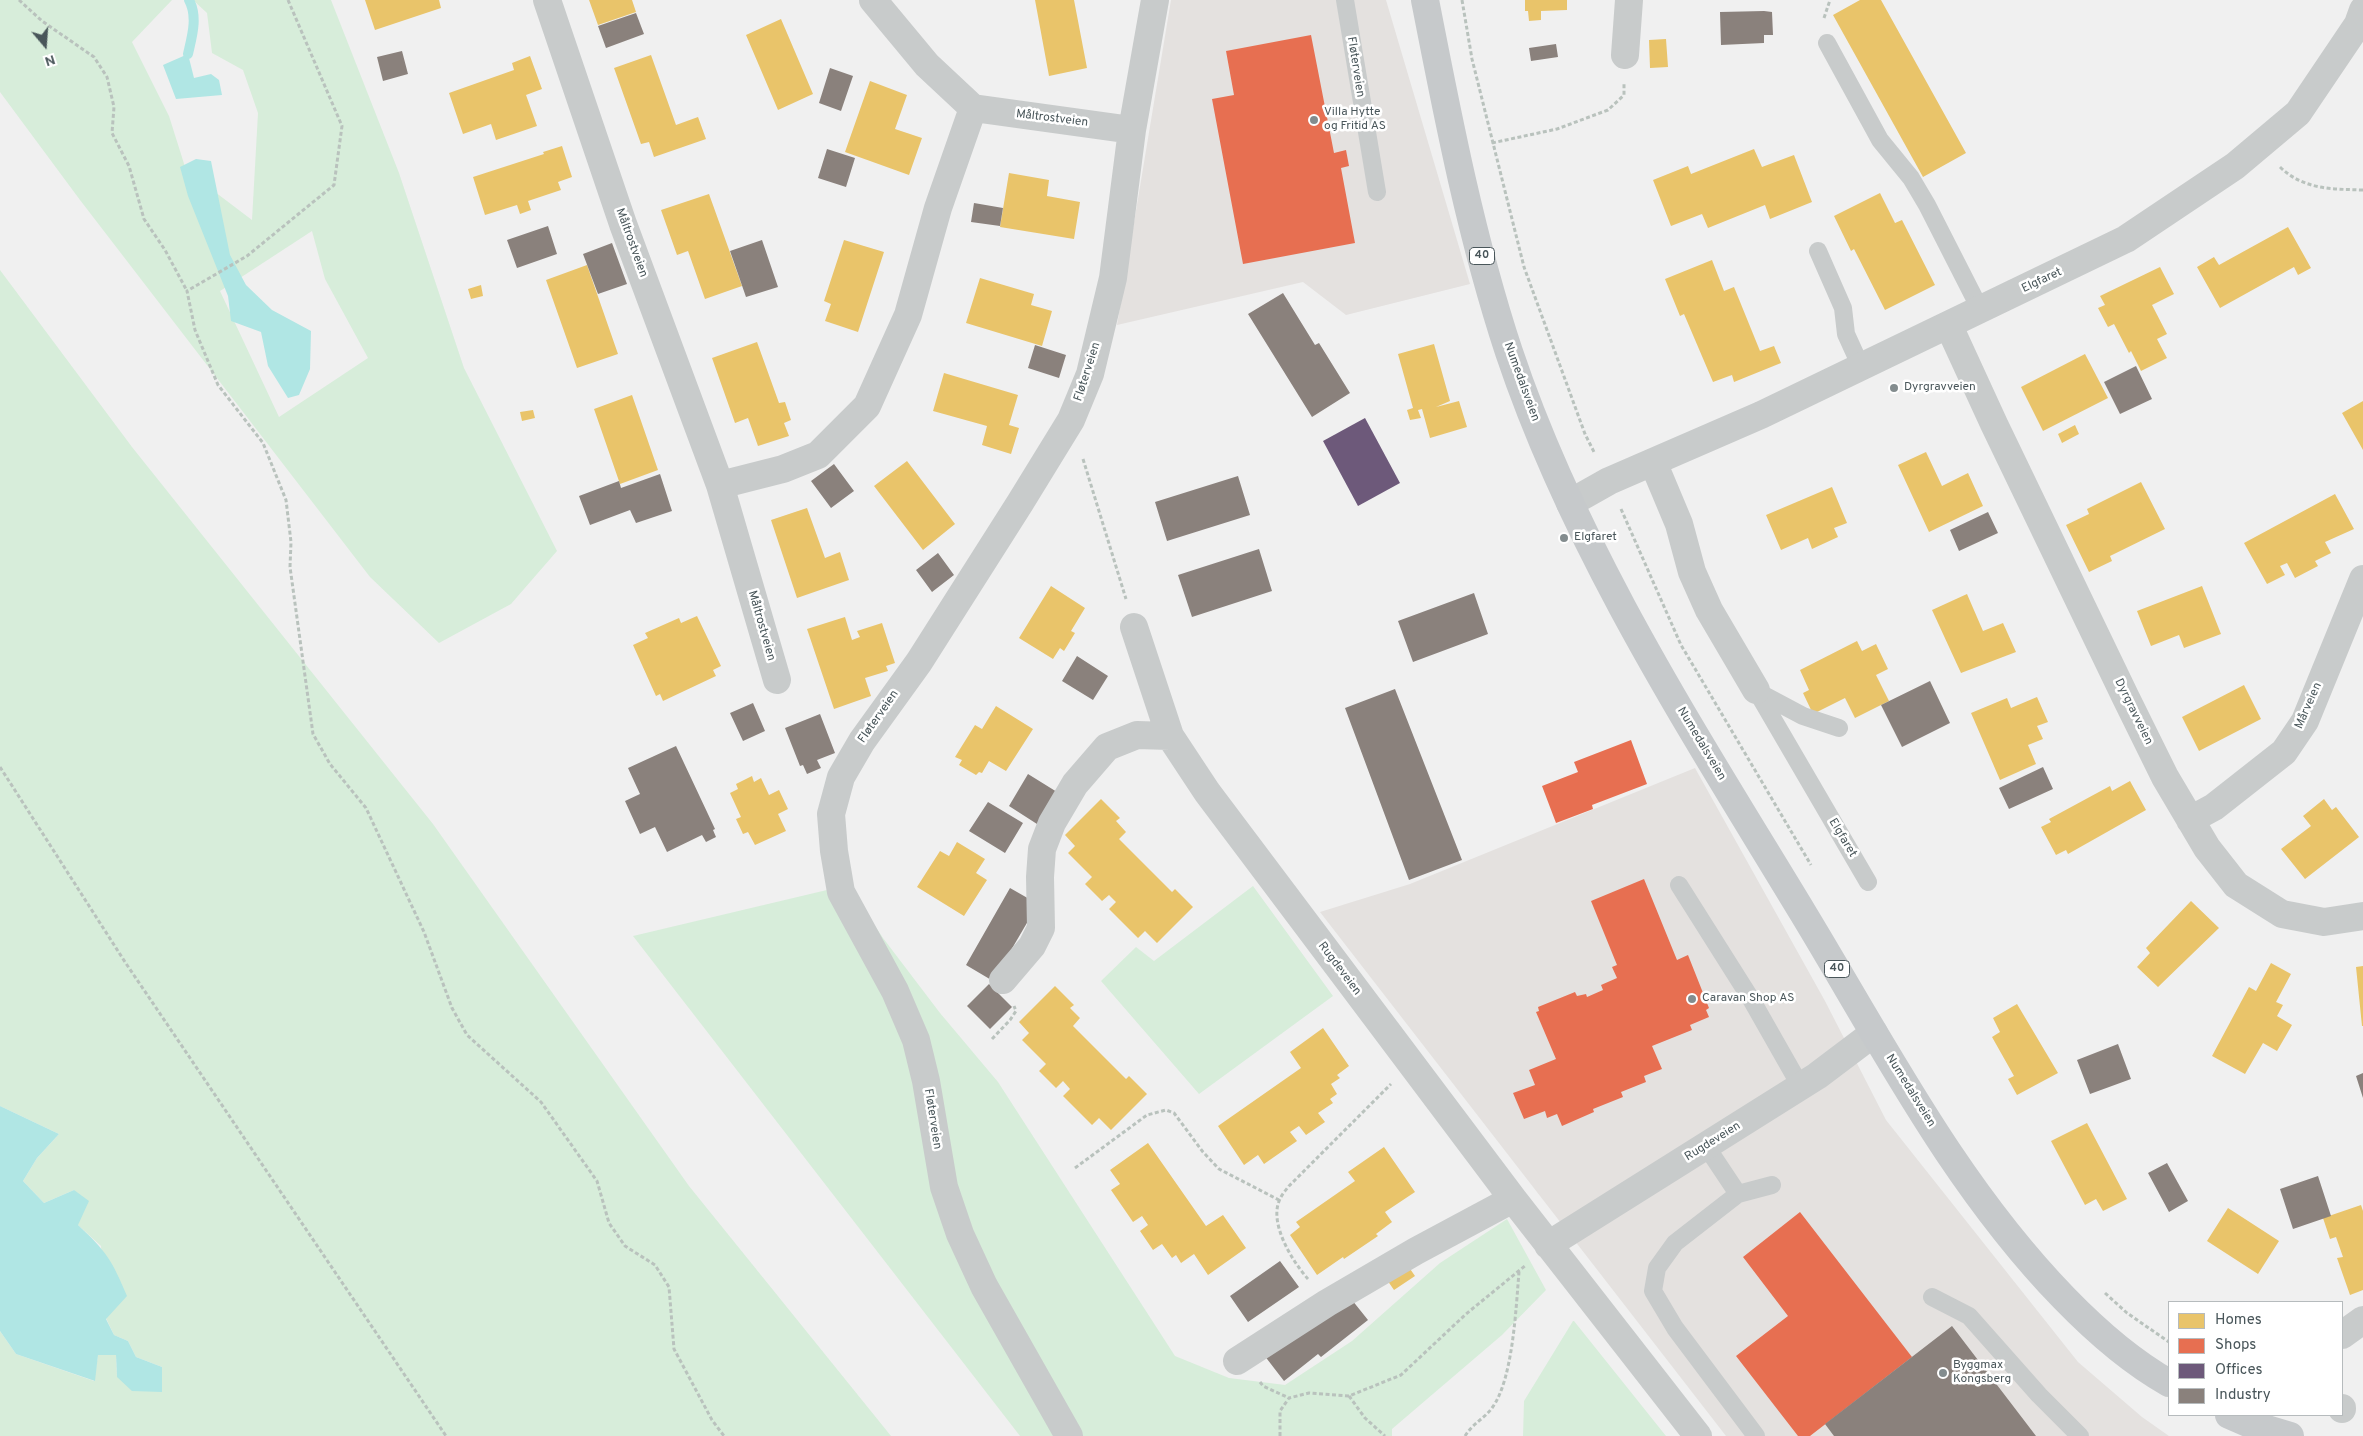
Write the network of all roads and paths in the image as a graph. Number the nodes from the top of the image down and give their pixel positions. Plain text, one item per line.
1 (19, 0) edge
2 (288, 0) edge
3 (547, 0) edge
4 (873, 0) edge
5 (1155, 0) edge
6 (1345, 0) edge
7 (1425, 0) edge
8 (1629, 0) edge
9 (2363, 10) edge
10 (1826, 43) dead end
11 (1625, 55) joint
12 (973, 108) junction
13 (1132, 130) junction
14 (1492, 143) dead end
15 (2258, 146) junction
16 (2363, 190) edge
17 (1377, 192) dead end
18 (1818, 251) dead end
19 (187, 291) junction
20 (1980, 309) junction
21 (1949, 326) junction
22 (1861, 367) junction
23 (1071, 420) junction
24 (1653, 462) junction
25 (720, 485) junction
26 (1570, 503) junction
27 (2363, 579) edge
28 (1134, 627) joint
29 (777, 680) dead end
30 (1756, 690) junction
31 (1839, 728) dead end
32 (1170, 736) junction
33 (0, 767) edge
34 (2190, 820) junction
35 (1868, 882) dead end
36 (1679, 886) dead end
37 (2363, 916) edge
38 (1003, 980) dead end
39 (1874, 1033) junction
40 (1411, 1065) junction
41 (1801, 1087) junction
42 (1706, 1146) junction
43 (1075, 1168) dead end
44 (1772, 1186) dead end
45 (1738, 1194) junction
46 (1513, 1198) junction
47 (1279, 1200) junction
48 (1548, 1245) junction
49 (1520, 1271) junction
50 (1932, 1297) dead end
51 (1327, 1303) junction
52 (2363, 1320) edge
53 (2343, 1334) edge
54 (1237, 1362) dead end
55 (2168, 1382) edge
56 (1349, 1396) junction
57 (2229, 1416) edge
58 (2230, 1416) edge
59 (446, 1436) edge
60 (724, 1436) edge
61 (1069, 1436) edge
62 (1280, 1436) edge
63 (1385, 1436) edge
64 (1465, 1436) edge
65 (1698, 1436) edge
66 (1756, 1436) edge
67 (2080, 1436) edge
68 (2242, 1436) edge
69 (2290, 1436) edge

1 - 19 path
2 - 19 path
3 - 25 street, Måltrostveien
4 - 12 street
5 - 13 street, Fløterveien
6 - 17 lane, Fløterveien
7 - 26 main road, Numedalsveien / 40
8 - 11 street
9 - 15 street, Elgfaret
10 - 20 lane
11 - 14 path
12 - 13 street, Måltrostveien
12 - 25 street
13 - 23 street, Fløterveien
15 - 16 path
15 - 20 street, Elgfaret
18 - 22 lane
19 - 60 path
20 - 21 street, Elgfaret
21 - 22 street, Elgfaret
21 - 34 street, Dyrgravveien
22 - 24 street, Elgfaret
23 - 28 path
23 - 61 street, Fløterveien
24 - 26 street, Elgfaret
24 - 30 street, Elgfaret
25 - 29 street, Måltrostveien
26 - 39 main road, Numedalsveien / 40
27 - 34 street, Mårveien
28 - 32 street, Rugdeveien
30 - 31 lane
30 - 35 lane, Elgfaret
32 - 38 street
32 - 40 street, Rugdeveien
33 - 59 path
34 - 37 street, Dyrgravveien
36 - 41 lane
39 - 41 street, Rugdeveien
39 - 55 main road, Numedalsveien / 40
40 - 46 street, Rugdeveien
40 - 47 path
41 - 42 street, Rugdeveien
42 - 45 lane
42 - 48 street, Rugdeveien
43 - 47 path
44 - 45 lane
45 - 66 lane
46 - 48 street, Rugdeveien
46 - 51 street
47 - 51 path
48 - 49 path
48 - 65 street, Rugdeveien
49 - 56 path
49 - 64 path
50 - 67 lane
51 - 54 street
52 - 53 street
56 - 62 path
56 - 63 path
57 - 68 lane
58 - 69 main road

